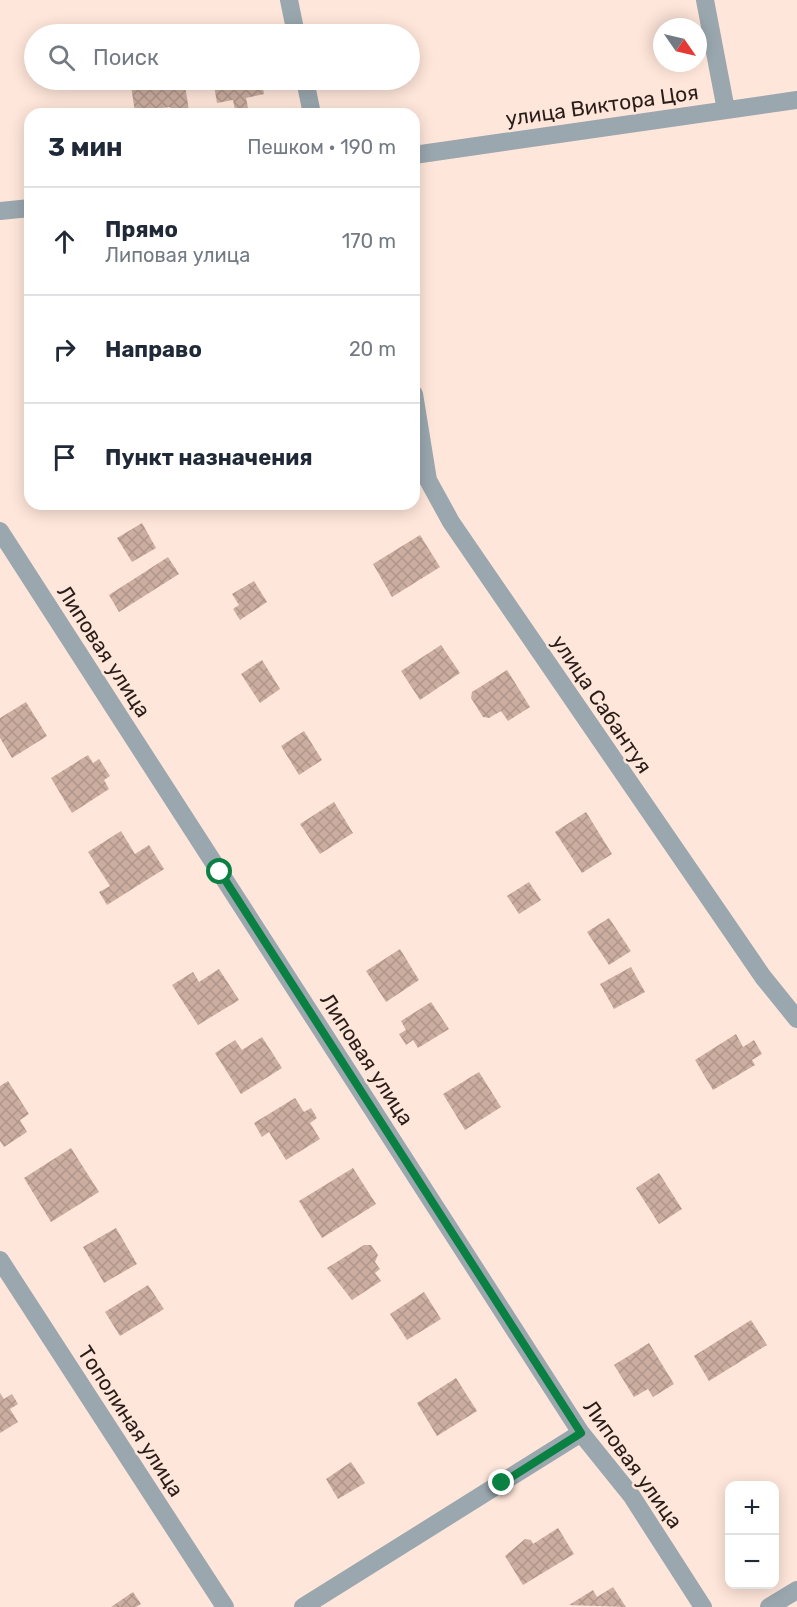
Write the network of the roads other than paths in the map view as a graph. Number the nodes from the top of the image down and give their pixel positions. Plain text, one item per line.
1 (289, 0) edge
2 (705, 0) edge
3 (294, 24) edge
4 (307, 90) edge
5 (797, 100) edge
6 (311, 108) edge
7 (726, 110) junction
8 (420, 153) edge
9 (24, 209) edge
10 (0, 211) edge
11 (420, 431) edge
12 (0, 531) edge
13 (797, 1019) edge
14 (0, 1260) edge
15 (581, 1433) junction
16 (797, 1590) edge
17 (225, 1607) edge
18 (303, 1607) edge
19 (703, 1607) edge
20 (769, 1607) edge

1 - 3 street
2 - 7 street
4 - 6 street
5 - 7 street, улица Виктора Цоя
7 - 8 street, улица Виктора Цоя
9 - 10 street
11 - 13 street, улица Сабантуя
12 - 15 street, Липовая улица
14 - 17 street, Тополиная улица
15 - 18 street
15 - 19 street, Липовая улица
16 - 20 street

